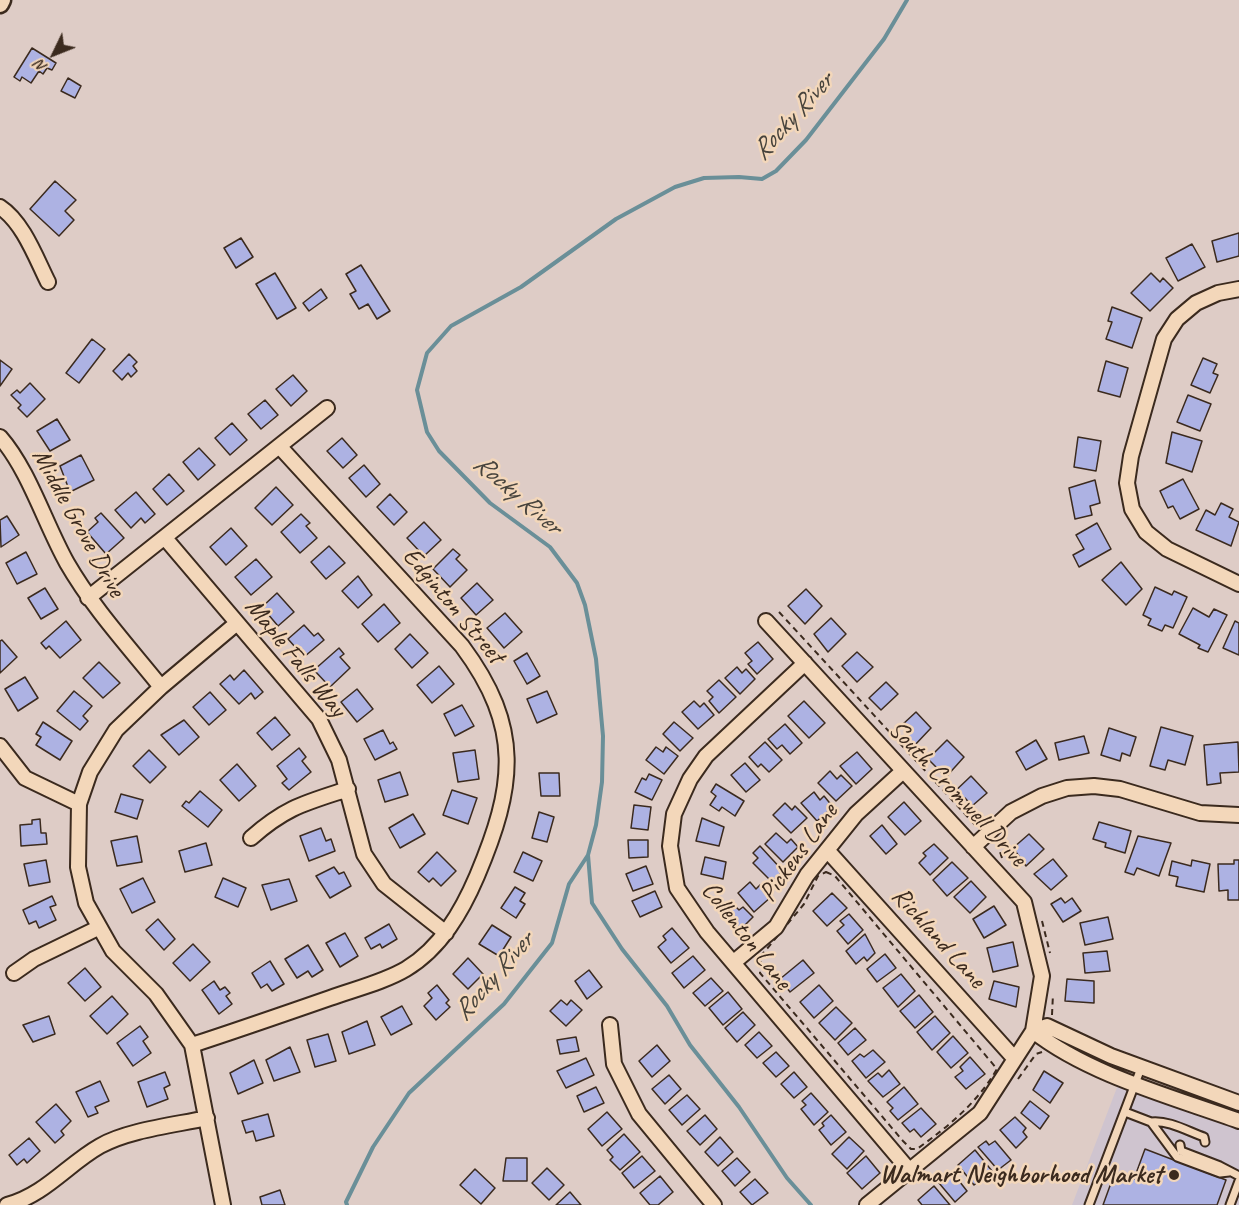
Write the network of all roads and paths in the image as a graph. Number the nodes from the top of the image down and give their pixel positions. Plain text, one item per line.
1 (2, 0) edge
2 (0, 4) edge
3 (0, 207) edge
4 (48, 282) dead end
5 (1239, 290) edge
6 (327, 408) dead end
7 (0, 437) edge
8 (280, 447) junction
9 (165, 538) junction
10 (1239, 584) edge
11 (88, 598) junction
12 (779, 612) dead end
13 (766, 621) dead end
14 (237, 623) junction
15 (805, 663) junction
16 (161, 687) junction
17 (0, 746) edge
18 (903, 771) junction
19 (348, 789) junction
20 (79, 804) junction
21 (1239, 815) edge
22 (978, 827) dead end
23 (251, 838) dead end
24 (974, 847) junction
25 (827, 850) junction
26 (826, 872) joint
27 (98, 928) junction
28 (446, 933) junction
29 (734, 962) junction
30 (14, 973) dead end
31 (610, 1025) dead end
32 (1033, 1031) junction
33 (192, 1046) junction
34 (1014, 1058) junction
35 (1141, 1068) junction
36 (1136, 1083) junction
37 (1239, 1103) edge
38 (1125, 1112) junction
39 (207, 1118) junction
40 (1239, 1121) edge
41 (1151, 1122) junction
42 (1189, 1134) dead end
43 (1194, 1153) dead end
44 (909, 1170) junction
45 (1229, 1172) junction
46 (1239, 1179) edge
47 (7, 1205) edge
48 (224, 1205) edge
49 (714, 1205) edge
50 (867, 1205) edge
51 (1089, 1205) edge
52 (1230, 1205) edge

1 - 2 street
3 - 4 street
5 - 10 street
6 - 8 street
7 - 11 street, Middle Grove Drive
8 - 9 street
8 - 28 street, Edginton Street
9 - 11 street
9 - 14 street, Maple Falls Way
11 - 16 street, Middle Grove Drive
12 - 22 path
13 - 15 street, South Cromwell Drive
14 - 16 street
14 - 19 street, Maple Falls Way
15 - 18 street, South Cromwell Drive
15 - 29 street, Collenton Lane
16 - 20 street
17 - 20 street
18 - 24 street, South Cromwell Drive
18 - 25 street, Pickens Lane
19 - 23 street
19 - 28 street, Maple Falls Way
20 - 27 street
21 - 24 street
24 - 32 street, South Cromwell Drive
25 - 29 street, Pickens Lane
25 - 34 street, Richland Lane
26 - 26 path
27 - 30 street
27 - 33 street
28 - 33 street, Edginton Street
29 - 44 street, Collenton Lane
31 - 49 street
32 - 34 street
32 - 35 street
32 - 36 street
33 - 39 street
34 - 44 street
35 - 36 lane
35 - 37 street
36 - 38 lane
36 - 40 street
38 - 41 lane
38 - 51 lane
39 - 47 street
39 - 48 street
41 - 42 lane
41 - 45 lane
43 - 45 lane
44 - 50 street
45 - 46 lane
46 - 52 lane

